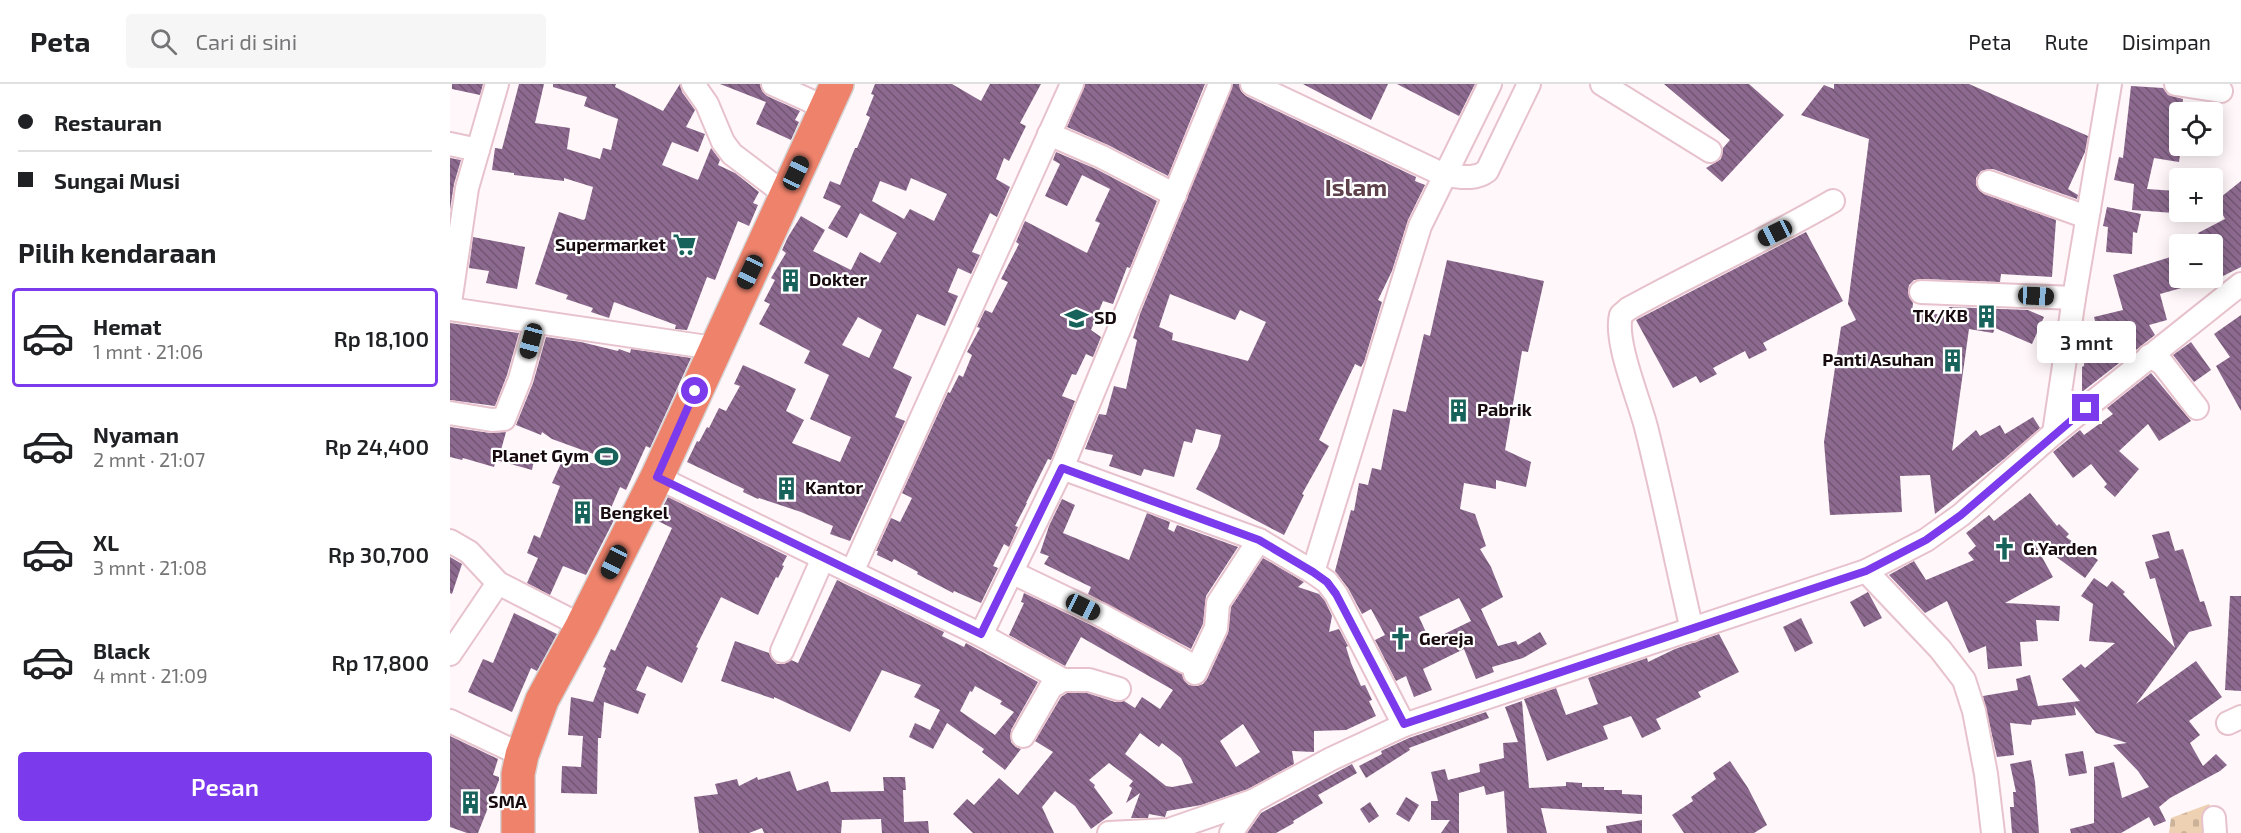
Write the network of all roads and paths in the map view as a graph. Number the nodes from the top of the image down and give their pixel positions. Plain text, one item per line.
1 (497, 84) edge
2 (693, 84) edge
3 (773, 84) edge
4 (1072, 84) edge
5 (1220, 84) edge
6 (1252, 84) edge
7 (1490, 84) edge
8 (1529, 84) edge
9 (1602, 84) edge
10 (2110, 84) edge
11 (2176, 84) edge
12 (1285, 91) edge
13 (2222, 91) dead end
14 (831, 96) edge
15 (1049, 134) junction
16 (450, 144) edge
17 (478, 150) junction
18 (1710, 151) dead end
19 (1444, 175) junction
20 (1989, 182) dead end
21 (786, 195) junction
22 (1174, 195) junction
23 (1833, 201) dead end
24 (2089, 209) junction
25 (2241, 284) edge
26 (1921, 292) dead end
27 (2074, 298) junction
28 (450, 303) edge
29 (450, 309) edge
30 (536, 322) junction
31 (714, 348) junction
32 (2149, 356) junction
33 (2197, 408) dead end
34 (450, 413) edge
35 (2054, 433) junction
36 (1062, 468) junction
37 (657, 477) junction
38 (1259, 540) junction
39 (450, 541) edge
40 (823, 558) junction
41 (1866, 571) junction
42 (852, 572) junction
43 (1313, 572) junction
44 (1013, 573) junction
45 (498, 583) junction
46 (582, 626) junction
47 (1692, 630) junction
48 (981, 634) junction
49 (782, 651) dead end
50 (450, 654) edge
51 (1063, 680) junction
52 (1119, 689) dead end
53 (450, 721) edge
54 (1404, 724) junction
55 (1023, 736) dead end
56 (522, 755) junction
57 (1253, 801) junction
58 (518, 833) edge
59 (1108, 833) edge
60 (1231, 833) edge
61 (1993, 833) edge

1 - 17 street
2 - 21 street
3 - 14 street
4 - 15 street
5 - 22 street
6 - 12 street
7 - 19 street
8 - 19 street
9 - 18 street
10 - 24 street
11 - 13 street
12 - 19 street
14 - 21 highway
15 - 22 street
15 - 42 street
16 - 17 street
17 - 28 street
19 - 43 street
20 - 24 street
21 - 31 highway
22 - 36 street
23 - 47 street
24 - 27 street
25 - 32 street
26 - 27 street
27 - 35 street
29 - 30 street
30 - 31 street
30 - 34 street
31 - 37 highway
32 - 33 street
32 - 35 street
35 - 41 street
36 - 38 street
36 - 44 street
37 - 40 street
37 - 46 highway
38 - 43 street
38 - 44 street
39 - 45 street
40 - 42 street
40 - 49 street
41 - 47 street
41 - 61 street
42 - 48 street
43 - 54 street
44 - 48 street
45 - 46 street
45 - 50 street
46 - 56 highway
47 - 54 street
48 - 51 street
51 - 52 street
51 - 55 street
53 - 56 street
54 - 57 street
56 - 58 highway
57 - 59 street
57 - 60 street

